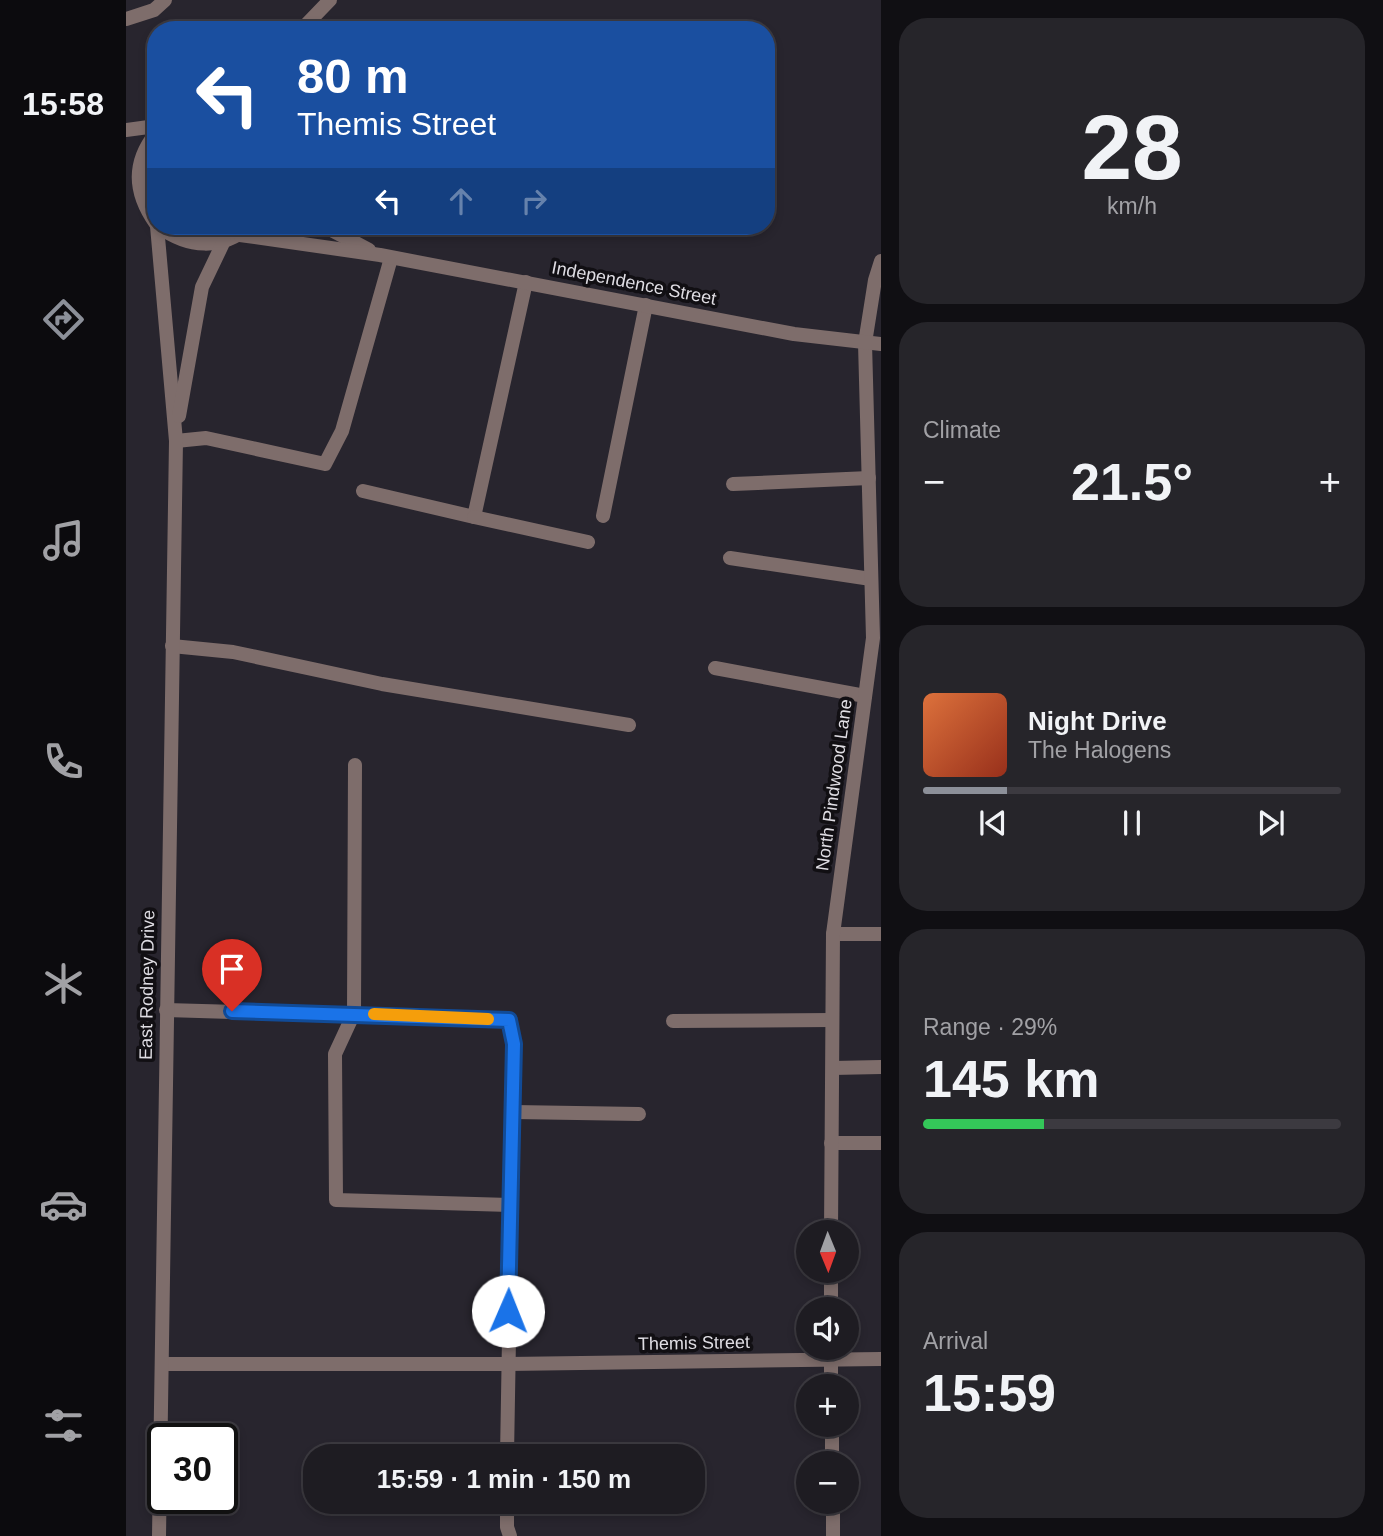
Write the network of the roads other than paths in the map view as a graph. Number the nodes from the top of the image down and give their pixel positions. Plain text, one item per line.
1 (165, 0) edge
2 (330, 0) edge
3 (126, 19) edge
4 (310, 21) edge
5 (147, 127) edge
6 (126, 130) edge
7 (147, 144) edge
8 (126, 192) edge
9 (141, 198) junction
10 (147, 208) edge
11 (158, 235) edge
12 (170, 235) edge
13 (235, 235) edge
14 (272, 235) edge
15 (342, 235) edge
16 (224, 241) junction
17 (385, 256) junction
18 (881, 261) edge
19 (526, 282) junction
20 (646, 305) junction
21 (865, 343) junction
22 (881, 344) edge
23 (176, 438) junction
24 (869, 478) junction
25 (733, 484) dead end
26 (363, 491) dead end
27 (603, 516) dead end
28 (474, 517) junction
29 (588, 542) dead end
30 (730, 558) dead end
31 (871, 579) junction
32 (172, 646) junction
33 (715, 668) dead end
34 (865, 696) junction
35 (629, 725) dead end
36 (355, 765) dead end
37 (833, 934) junction
38 (881, 934) edge
39 (166, 1010) junction
40 (354, 1013) junction
41 (832, 1020) junction
42 (673, 1021) dead end
43 (881, 1067) edge
44 (833, 1068) junction
45 (514, 1112) junction
46 (639, 1114) dead end
47 (831, 1143) junction
48 (881, 1143) edge
49 (511, 1205) junction
50 (831, 1220) edge
51 (796, 1355) edge
52 (859, 1357) edge
53 (881, 1359) edge
54 (162, 1364) junction
55 (507, 1364) junction
56 (507, 1444) edge
57 (507, 1514) edge
58 (833, 1514) edge
59 (159, 1536) edge
60 (510, 1536) edge
61 (833, 1536) edge

1 - 3 street
2 - 4 street
5 - 6 street
7 - 9 street
8 - 9 street
9 - 10 street
11 - 23 street, East Rodney Drive
12 - 16 street
13 - 16 street
14 - 17 street, Independence Street
15 - 17 street, Independence Street
16 - 23 street, East Rodney Drive
17 - 19 street, Independence Street
17 - 23 street
18 - 21 street, North Pindwood Lane
19 - 20 street, Independence Street
19 - 28 street
20 - 21 street, Independence Street
20 - 27 street
21 - 22 street, Independence Street
21 - 24 street, North Pindwood Lane
23 - 32 street, East Rodney Drive
24 - 25 street
24 - 31 street, North Pindwood Lane
26 - 28 street
28 - 29 street
30 - 31 street
31 - 34 street, North Pindwood Lane
32 - 35 street
32 - 39 street, East Rodney Drive
33 - 34 street
34 - 37 street, North Pindwood Lane
36 - 40 street
37 - 38 street
37 - 41 street, North Pindwood Lane
39 - 40 street
39 - 54 street, East Rodney Drive
40 - 45 street
40 - 49 street
41 - 42 street
41 - 44 street, North Pindwood Lane
43 - 44 street
44 - 47 street, North Pindwood Lane
45 - 46 street
45 - 49 street
47 - 48 street
47 - 50 street, North Pindwood Lane
49 - 55 street
51 - 55 street, Themis Street
52 - 53 street, Themis Street
54 - 55 street, Themis Street
54 - 59 street, East Rodney Drive
55 - 56 street
57 - 60 street
58 - 61 street

